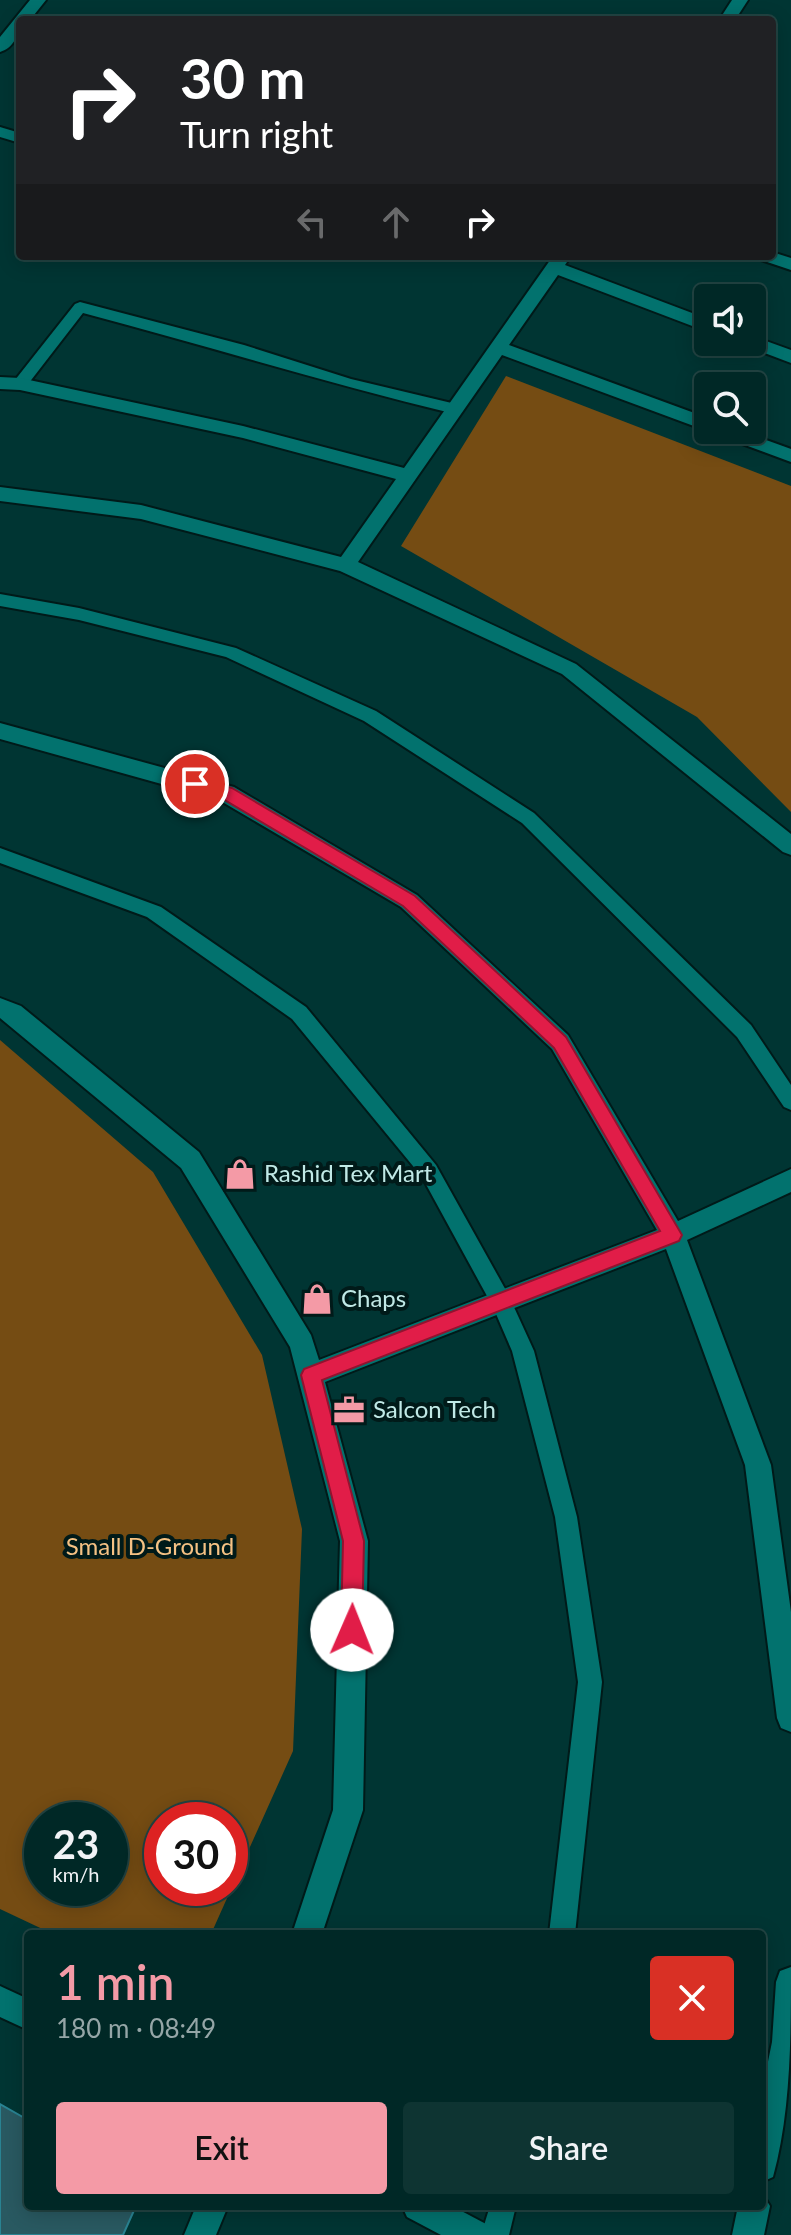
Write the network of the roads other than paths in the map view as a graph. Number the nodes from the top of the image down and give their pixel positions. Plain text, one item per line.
1 (38, 0) edge
2 (25, 16) edge
3 (16, 27) edge
4 (0, 47) edge
5 (555, 260) edge
6 (694, 320) edge
7 (498, 347) junction
8 (766, 347) edge
9 (791, 357) edge
10 (10, 383) edge
11 (455, 409) junction
12 (694, 420) edge
13 (758, 444) edge
14 (791, 456) edge
15 (408, 476) junction
16 (0, 494) edge
17 (346, 565) junction
18 (0, 600) edge
19 (0, 731) edge
20 (791, 846) edge
21 (0, 855) edge
22 (0, 1008) edge
23 (791, 1101) edge
24 (791, 1180) edge
25 (673, 1235) junction
26 (501, 1301) junction
27 (311, 1375) junction
28 (791, 1718) edge
29 (308, 1930) edge
30 (562, 1930) edge
31 (791, 1982) edge
32 (0, 2001) edge
33 (24, 2013) edge
34 (766, 2147) edge
35 (210, 2210) edge
36 (426, 2210) edge
37 (502, 2210) edge
38 (753, 2210) edge
39 (200, 2235) edge
40 (475, 2235) edge
41 (495, 2235) edge
42 (748, 2235) edge

1 - 2 street
3 - 4 street
5 - 6 street
5 - 7 street
7 - 11 street
7 - 12 street
8 - 9 street
10 - 11 lane
10 - 15 street
11 - 15 street
13 - 14 street
15 - 17 street
16 - 17 street
17 - 20 street
18 - 23 lane
19 - 25 street
21 - 26 lane
22 - 27 street
24 - 25 street
25 - 26 street
25 - 28 street
26 - 27 street
26 - 30 lane
27 - 29 street
31 - 34 street
32 - 33 street
35 - 39 street
36 - 40 street
37 - 41 lane
38 - 42 street

